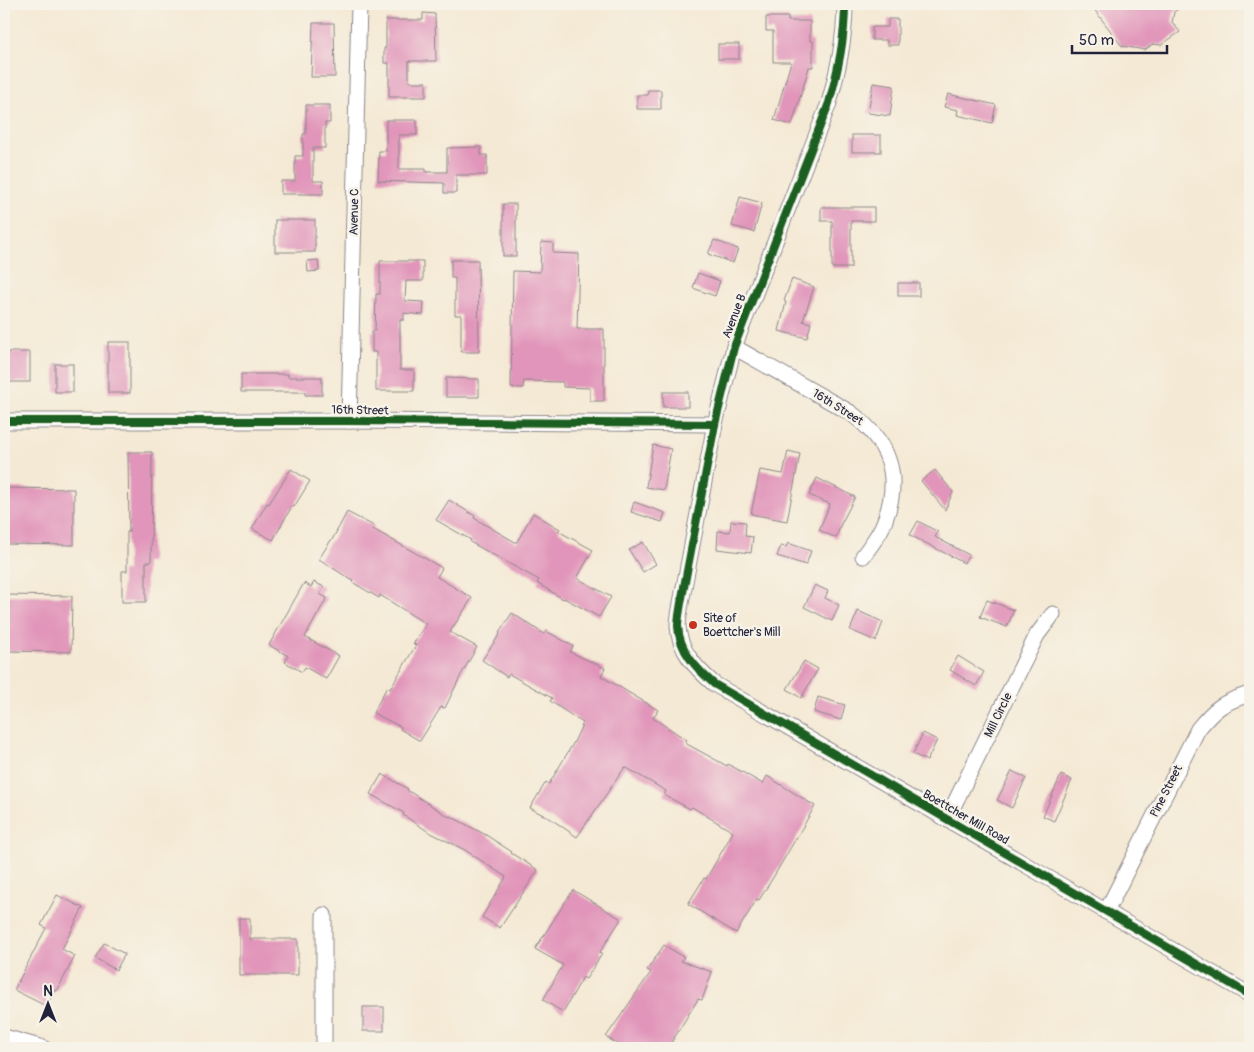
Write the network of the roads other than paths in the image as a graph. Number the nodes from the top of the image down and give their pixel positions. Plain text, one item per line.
1 (359, 4) edge
2 (845, 4) edge
3 (734, 347) junction
4 (4, 421) edge
5 (349, 421) junction
6 (715, 424) junction
7 (863, 556) dead end
8 (1053, 614) dead end
9 (682, 645) joint
10 (1250, 694) edge
11 (947, 818) junction
12 (1106, 912) junction
13 (324, 915) dead end
14 (1250, 995) edge
15 (4, 1037) edge
16 (4, 1043) edge
17 (6, 1048) edge
18 (43, 1048) edge
19 (324, 1048) edge

1 - 5 street, Avenue C
2 - 3 street, Avenue B
3 - 6 street, Avenue B
3 - 7 street, 16th Street
4 - 5 street, 16th Street
5 - 6 street, 16th Street
6 - 9 street, Avenue B
8 - 11 street, Mill Circle
9 - 11 street, Boettcher Mill Road
10 - 12 street, Pine Street
11 - 12 street, Boettcher Mill Road
12 - 14 street, Boettcher Mill Road
13 - 19 street
15 - 18 street
16 - 17 street

